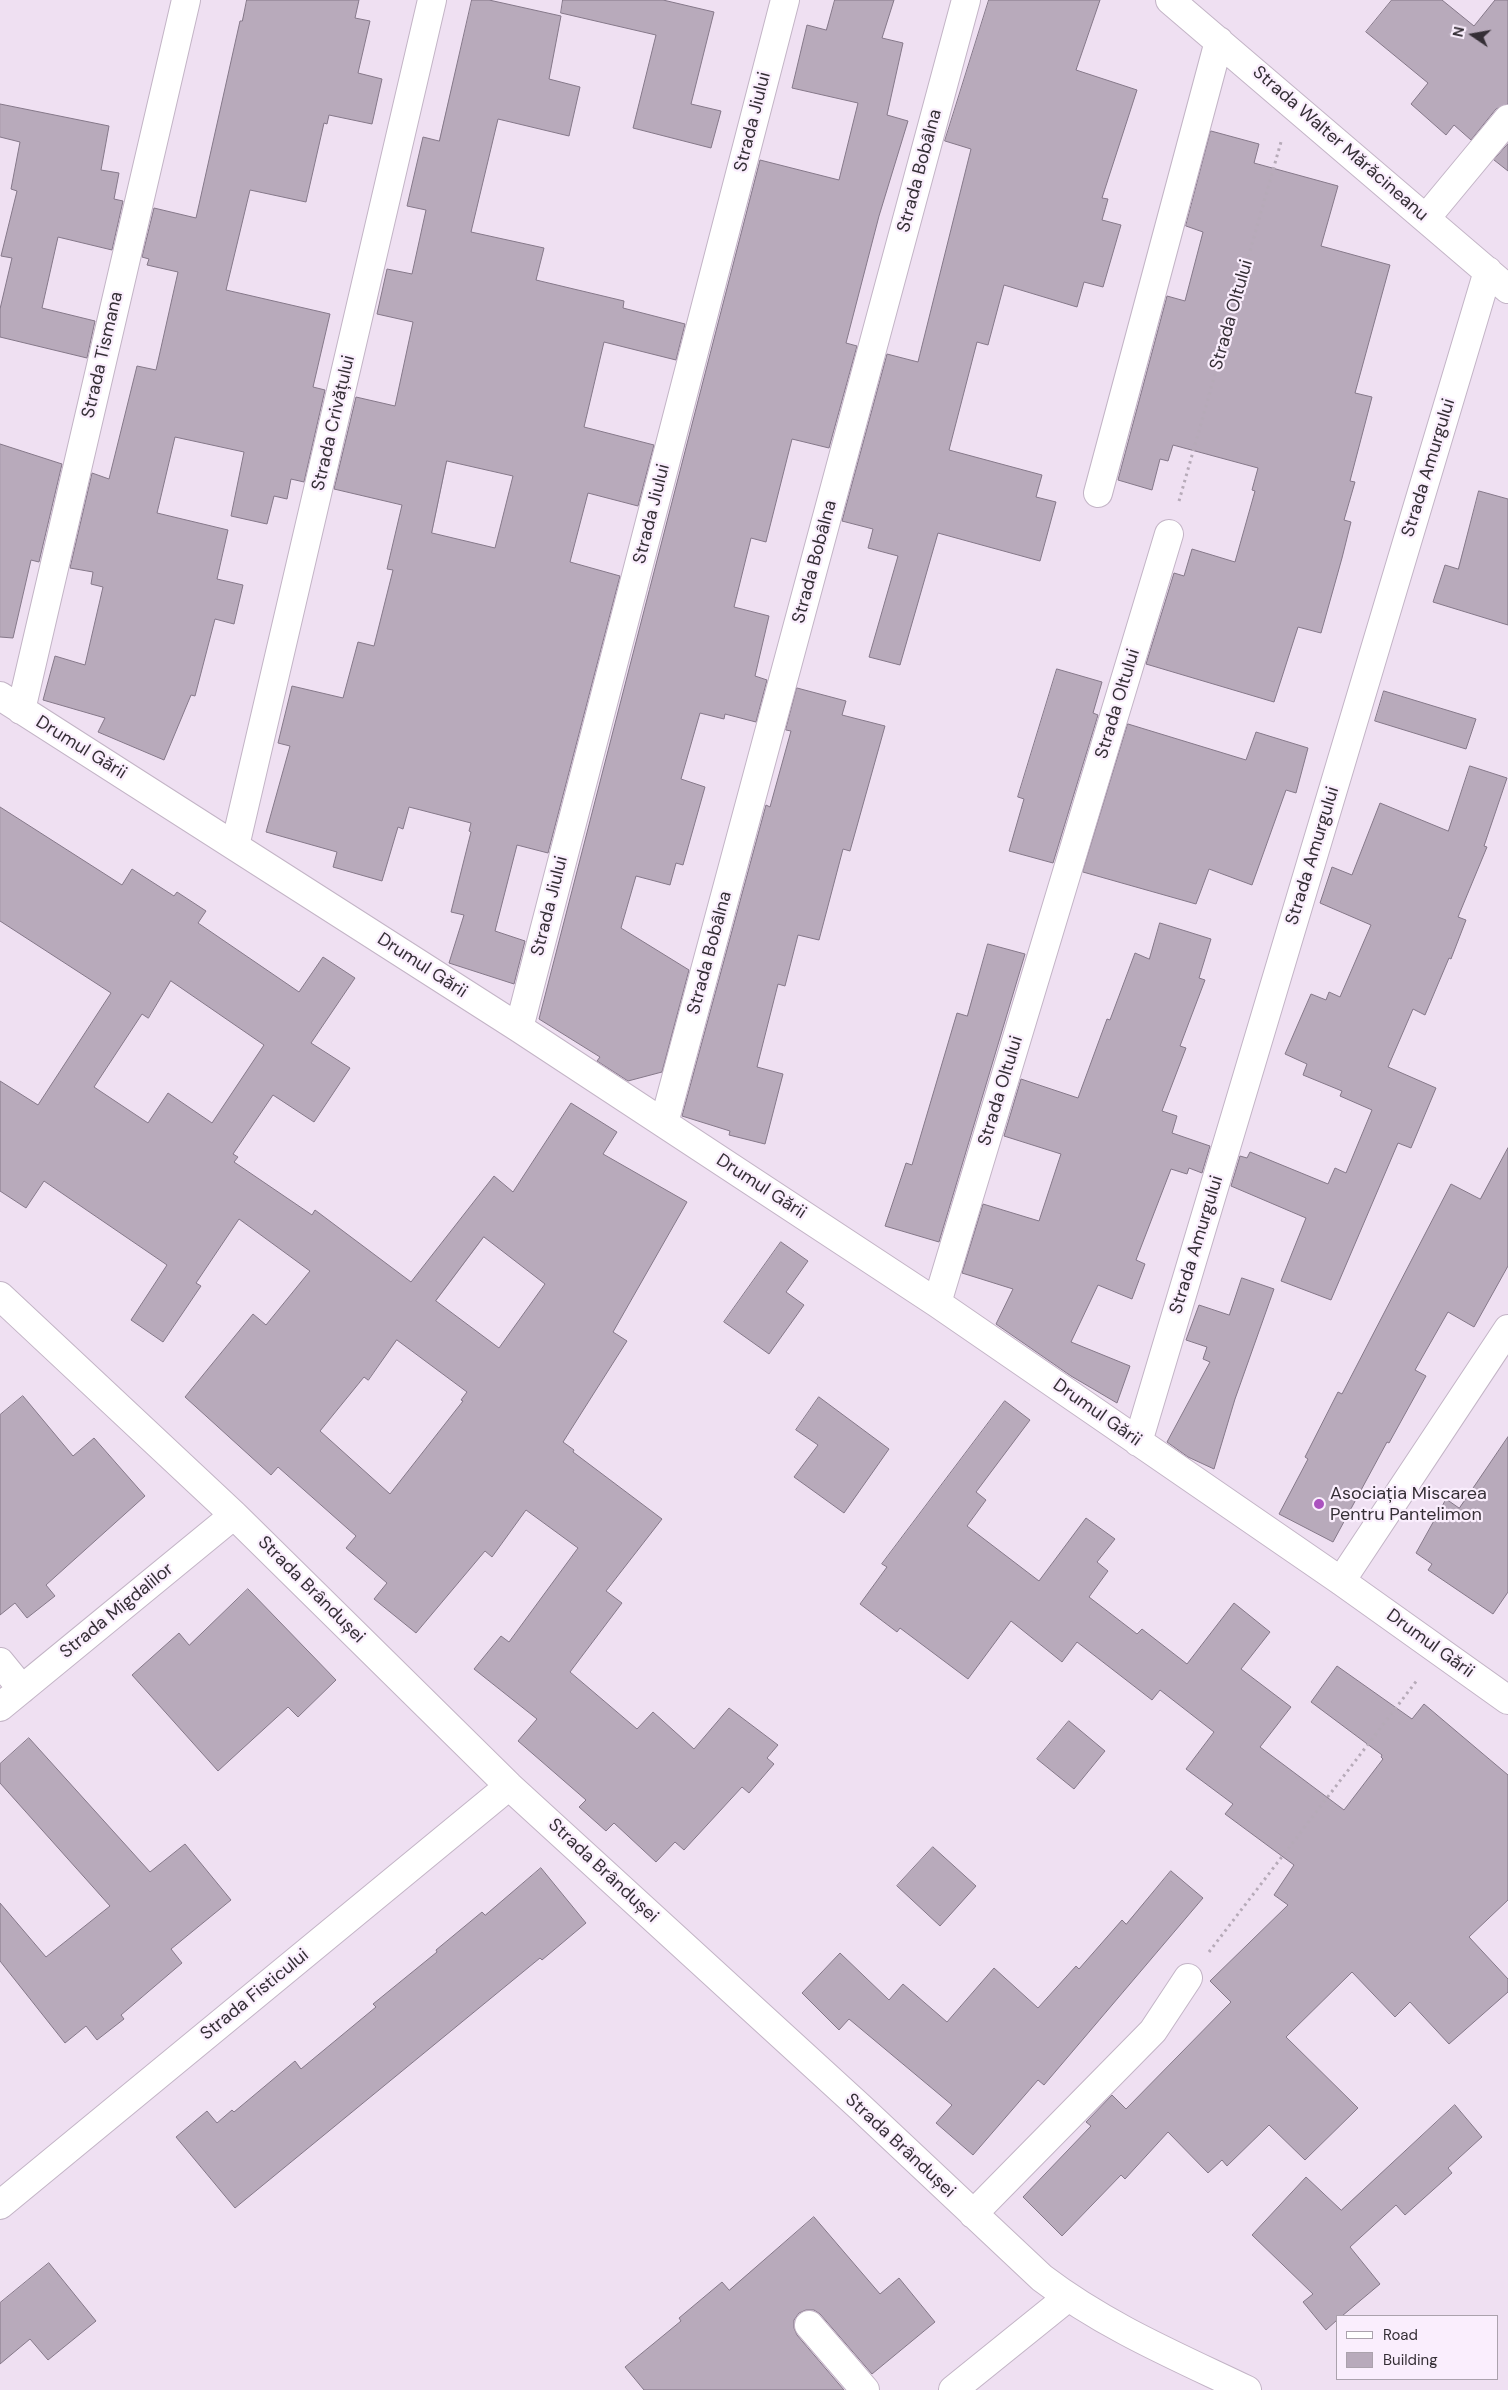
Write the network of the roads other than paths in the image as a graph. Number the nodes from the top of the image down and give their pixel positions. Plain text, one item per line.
1 (186, 0) edge
2 (432, 0) edge
3 (784, 0) edge
4 (966, 0) edge
5 (1170, 0) edge
6 (1220, 41) junction
7 (1508, 119) edge
8 (1426, 218) junction
9 (1488, 271) junction
10 (1508, 289) edge
11 (1098, 493) dead end
12 (1169, 534) road end
13 (10, 703) edge
14 (236, 846) junction
15 (519, 1028) junction
16 (664, 1123) junction
17 (0, 1296) edge
18 (937, 1303) junction
19 (1508, 1329) edge
20 (1138, 1442) junction
21 (234, 1515) junction
22 (1341, 1580) junction
23 (0, 1662) edge
24 (22, 1689) junction
25 (1508, 1700) edge
26 (0, 1707) edge
27 (509, 1786) junction
28 (1188, 1978) road end
29 (0, 2205) edge
30 (973, 2214) junction
31 (1067, 2298) junction
32 (809, 2325) dead end
33 (865, 2390) edge
34 (953, 2390) edge
35 (1247, 2390) edge

1 - 13 street, Strada Tismana
2 - 14 street, Strada Crivățului
3 - 15 street, Strada Jiului
4 - 16 street, Strada Bobâlna
5 - 6 street, Strada Walter Mărăcineanu
6 - 8 street, Strada Walter Mărăcineanu
6 - 11 street
7 - 8 street
8 - 9 street, Strada Walter Mărăcineanu
9 - 10 street, Strada Walter Mărăcineanu
9 - 20 street, Strada Amurgului
12 - 18 street, Strada Oltului
13 - 14 street, Drumul Gării
14 - 15 street, Drumul Gării
15 - 16 street, Drumul Gării
16 - 18 street, Drumul Gării
17 - 21 street, Strada Brândușei
18 - 20 street, Drumul Gării
19 - 22 street
20 - 22 street, Drumul Gării
21 - 24 street, Strada Migdalilor
21 - 27 street, Strada Brândușei
22 - 25 street, Drumul Gării
23 - 24 street
24 - 26 street, Strada Migdalilor
27 - 29 street, Strada Fisticului
27 - 30 street, Strada Brândușei
28 - 30 street
30 - 31 street, Strada Brândușei
31 - 34 street
31 - 35 street, Strada Brândușei
32 - 33 street

